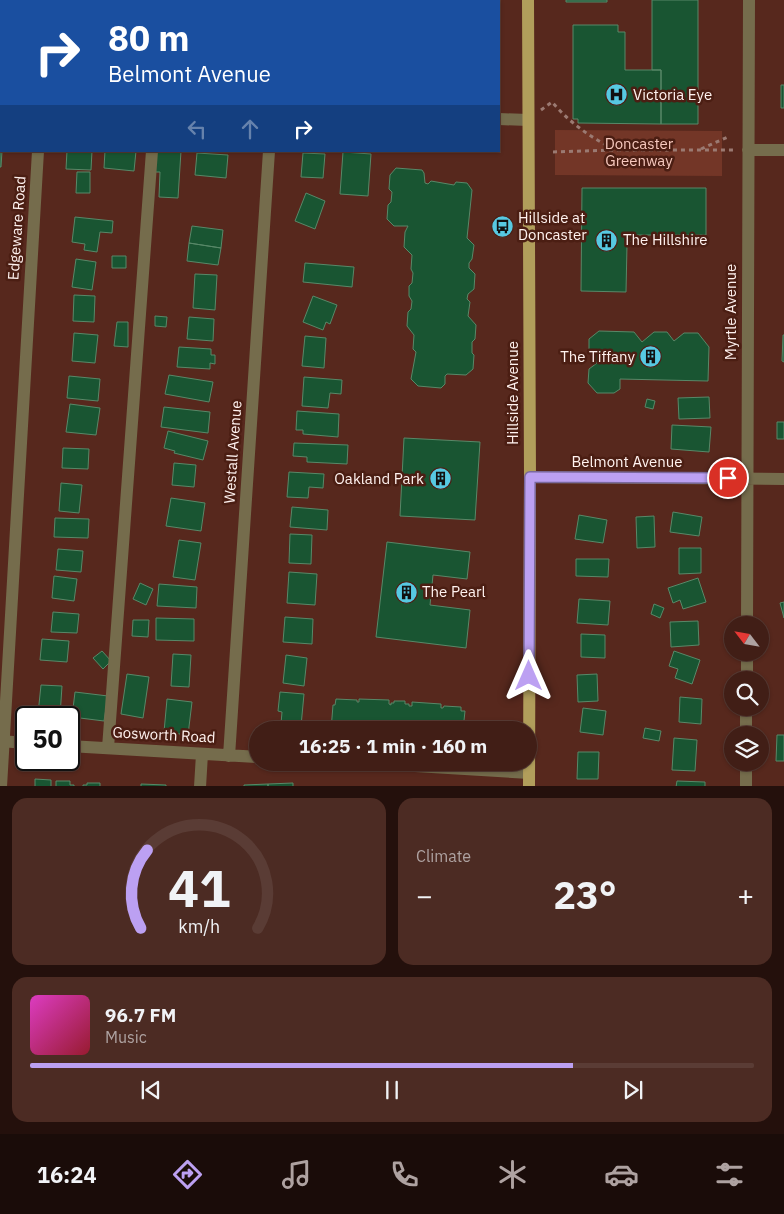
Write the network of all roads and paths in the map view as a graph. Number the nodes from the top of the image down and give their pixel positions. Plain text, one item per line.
1 (528, 0) edge
2 (749, 0) edge
3 (552, 102) dead end
4 (500, 119) edge
5 (528, 120) junction
6 (730, 136) dead end
7 (616, 150) junction
8 (700, 150) junction
9 (730, 150) dead end
10 (748, 150) junction
11 (784, 150) edge
12 (38, 152) edge
13 (152, 152) edge
14 (270, 152) edge
15 (554, 152) dead end
16 (530, 477) junction
17 (747, 478) junction
18 (784, 479) edge
19 (747, 616) edge
20 (1, 741) edge
21 (15, 742) edge
22 (80, 747) edge
23 (108, 748) junction
24 (202, 754) junction
25 (229, 756) junction
26 (249, 757) edge
27 (496, 771) edge
28 (746, 771) edge
29 (529, 773) junction
30 (0, 786) edge
31 (200, 786) edge
32 (529, 786) edge
33 (746, 786) edge

1 - 5 main road, Hillside Avenue
2 - 10 street, Myrtle Avenue
3 - 7 path
4 - 5 street
5 - 16 main road, Hillside Avenue
6 - 8 path
7 - 8 path
7 - 15 path
8 - 9 path
10 - 11 street
10 - 17 street, Myrtle Avenue
12 - 20 street, Edgeware Road
13 - 23 street
14 - 25 street, Westall Avenue
16 - 17 street, Belmont Avenue
16 - 29 main road, Hillside Avenue
17 - 18 street, Belmont Avenue
17 - 19 street, Myrtle Avenue
20 - 21 street
20 - 30 street, Edgeware Road
22 - 23 street, Gosworth Road
23 - 24 street, Gosworth Road
24 - 25 street, Gosworth Road
24 - 31 street
25 - 26 street, Gosworth Road
27 - 29 street
28 - 33 street
29 - 32 main road, Hillside Avenue

